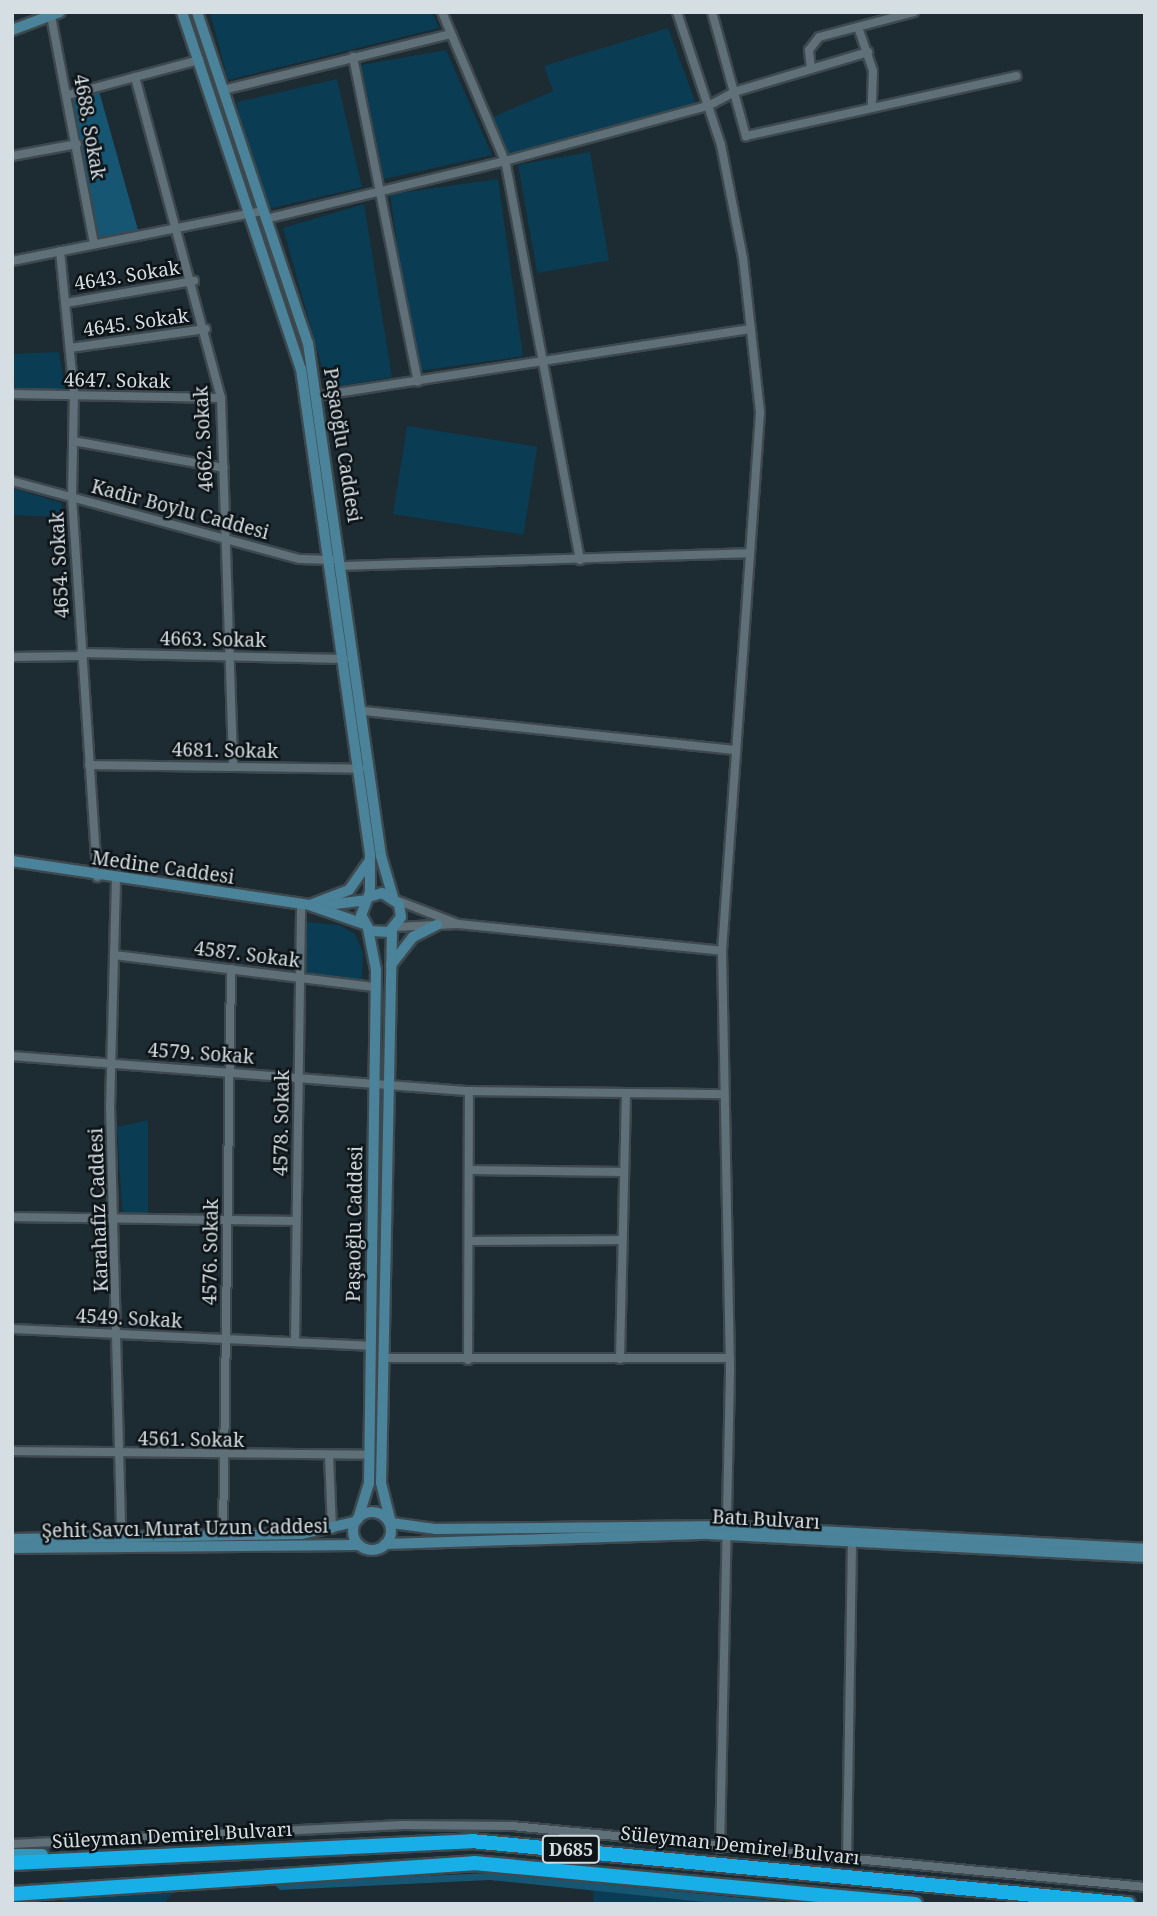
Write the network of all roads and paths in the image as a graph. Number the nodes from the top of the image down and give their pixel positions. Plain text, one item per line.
1 (182, 12) edge
2 (197, 12) edge
3 (442, 12) edge
4 (677, 12) edge
5 (712, 12) edge
6 (914, 12) edge
7 (55, 14) edge
8 (12, 30) edge
9 (859, 30) junction
10 (451, 34) junction
11 (867, 52) junction
12 (353, 57) junction
13 (199, 60) junction
14 (811, 69) junction
15 (1016, 76) dead end
16 (135, 77) junction
17 (223, 90) junction
18 (734, 92) junction
19 (68, 95) junction
20 (872, 105) junction
21 (708, 106) junction
22 (77, 144) junction
23 (12, 156) edge
24 (505, 161) junction
25 (380, 191) junction
26 (251, 212) junction
27 (265, 215) junction
28 (178, 226) junction
29 (94, 244) junction
30 (61, 251) junction
31 (12, 261) edge
32 (194, 281) junction
33 (65, 303) junction
34 (206, 329) junction
35 (751, 329) junction
36 (70, 348) junction
37 (540, 362) junction
38 (418, 382) junction
39 (12, 394) edge
40 (74, 396) junction
41 (317, 397) junction
42 (221, 398) junction
43 (73, 441) junction
44 (224, 468) junction
45 (12, 481) edge
46 (72, 497) junction
47 (224, 539) junction
48 (750, 554) junction
49 (580, 560) junction
50 (337, 562) junction
51 (81, 655) junction
52 (230, 656) junction
53 (12, 657) edge
54 (344, 659) junction
55 (363, 710) junction
56 (733, 750) junction
57 (89, 765) junction
58 (233, 767) junction
59 (360, 769) junction
60 (370, 856) junction
61 (12, 861) edge
62 (97, 877) junction
63 (116, 880) junction
64 (368, 898) junction
65 (394, 899) junction
66 (306, 905) junction
67 (458, 924) junction
68 (437, 925) junction
69 (366, 926) junction
70 (394, 928) junction
71 (722, 951) junction
72 (114, 955) junction
73 (231, 969) junction
74 (388, 971) junction
75 (300, 978) junction
76 (376, 987) junction
77 (12, 1056) edge
78 (111, 1063) junction
79 (230, 1071) junction
80 (299, 1076) junction
81 (381, 1082) junction
82 (469, 1091) junction
83 (626, 1093) junction
84 (724, 1094) junction
85 (469, 1170) junction
86 (624, 1172) junction
87 (12, 1217) edge
88 (115, 1219) junction
89 (228, 1220) junction
90 (296, 1221) junction
91 (622, 1240) junction
92 (469, 1241) junction
93 (12, 1329) edge
94 (120, 1335) junction
95 (226, 1339) junction
96 (295, 1342) junction
97 (371, 1346) junction
98 (383, 1358) junction
99 (730, 1358) junction
100 (620, 1359) junction
101 (468, 1360) junction
102 (12, 1451) edge
103 (121, 1455) junction
104 (329, 1455) junction
105 (369, 1455) junction
106 (225, 1456) junction
107 (391, 1520) junction
108 (356, 1521) junction
109 (332, 1530) junction
110 (726, 1530) junction
111 (223, 1536) junction
112 (121, 1538) junction
113 (12, 1539) edge
114 (852, 1542) junction
115 (385, 1544) junction
116 (359, 1545) junction
117 (12, 1548) edge
118 (1145, 1549) edge
119 (1145, 1557) edge
120 (12, 1844) edge
121 (720, 1848) junction
122 (221, 1854) junction
123 (12, 1855) edge
124 (848, 1860) junction
125 (12, 1863) edge
126 (1145, 1887) edge
127 (61, 1890) junction
128 (12, 1894) edge
129 (25, 1904) edge
130 (915, 1904) edge
131 (1128, 1904) edge

1 - 13 street, Paşaoğlu Caddesi
2 - 17 street, Paşaoğlu Caddesi
3 - 10 street
4 - 21 street
5 - 18 street
6 - 9 street
7 - 8 street
7 - 19 street, 4688. Sokak
9 - 11 street
9 - 14 street
10 - 12 street
10 - 24 street
11 - 14 street
11 - 20 street
12 - 17 street
12 - 25 street
13 - 16 street
13 - 26 street, Paşaoğlu Caddesi
14 - 18 street
15 - 20 street
16 - 19 street
16 - 28 street, 4662. Sokak
17 - 27 street, Paşaoğlu Caddesi
18 - 20 street
18 - 21 street
19 - 22 street, 4688. Sokak
21 - 24 street
21 - 35 street
22 - 23 street
22 - 29 street, 4688. Sokak
24 - 25 street
24 - 37 street
25 - 27 street
25 - 38 street
26 - 27 street
26 - 28 street
26 - 50 street, Paşaoğlu Caddesi
27 - 41 street, Paşaoğlu Caddesi
28 - 29 street
28 - 32 street, 4662. Sokak
29 - 30 street
30 - 31 street
30 - 33 street, 4654. Sokak
32 - 33 street, 4643. Sokak
32 - 34 street, 4662. Sokak
33 - 36 street, 4654. Sokak
34 - 36 street, 4645. Sokak
34 - 42 street, 4662. Sokak
35 - 37 street
35 - 48 street
36 - 40 street, 4654. Sokak
37 - 38 street
37 - 49 street
38 - 41 street
39 - 40 street, 4647. Sokak
40 - 42 street, 4647. Sokak
40 - 43 street, 4654. Sokak
41 - 50 street, Paşaoğlu Caddesi
42 - 44 street, 4662. Sokak
43 - 44 street
43 - 46 street, 4654. Sokak
44 - 47 street, 4662. Sokak
45 - 46 street, Kadir Boylu Caddesi
46 - 47 street, Kadir Boylu Caddesi
46 - 51 street, 4654. Sokak
47 - 50 street, Kadir Boylu Caddesi
47 - 52 street, 4662. Sokak
48 - 49 street, Kadir Boylu Caddesi
48 - 56 street
49 - 50 street, Kadir Boylu Caddesi
50 - 54 street, Paşaoğlu Caddesi
50 - 55 street, Paşaoğlu Caddesi
51 - 52 street, 4663. Sokak
51 - 53 street, 4663. Sokak
51 - 57 street, 4654. Sokak
52 - 54 street, 4663. Sokak
52 - 58 street, 4662. Sokak
54 - 59 street, Paşaoğlu Caddesi
55 - 56 street
55 - 65 street, Paşaoğlu Caddesi
56 - 71 street
57 - 58 street, 4681. Sokak
57 - 62 street, 4654. Sokak
58 - 59 street, 4681. Sokak
59 - 60 street, Paşaoğlu Caddesi
60 - 64 street, Paşaoğlu Caddesi
60 - 66 street
61 - 62 street, Medine Caddesi
62 - 63 street, Medine Caddesi
63 - 66 street, Medine Caddesi
63 - 72 street, Karahafız Caddesi
64 - 65 street, Medine Caddesi
64 - 66 street, Medine Caddesi
64 - 69 street, Paşaoğlu Caddesi
65 - 67 street
65 - 70 street, Paşaoğlu Caddesi
66 - 69 street, Medine Caddesi
66 - 75 street, 4578. Sokak
67 - 68 street
67 - 71 street
68 - 70 street
68 - 74 street
69 - 70 street, Medine Caddesi
69 - 76 street, Paşaoğlu Caddesi
70 - 74 street, Paşaoğlu Caddesi
71 - 84 street
72 - 73 street, 4587. Sokak
72 - 78 street, Karahafız Caddesi
73 - 75 street, 4587. Sokak
73 - 79 street, 4576. Sokak
74 - 81 street, Paşaoğlu Caddesi
75 - 76 street, 4587. Sokak
75 - 80 street, 4578. Sokak
76 - 81 street, Paşaoğlu Caddesi
77 - 78 street, 4579. Sokak
78 - 79 street, 4579. Sokak
78 - 88 street, Karahafız Caddesi
79 - 80 street, 4579. Sokak
79 - 89 street, 4576. Sokak
80 - 81 street, 4579. Sokak
80 - 90 street, 4578. Sokak
81 - 82 street, 4579. Sokak
81 - 97 street, Paşaoğlu Caddesi
81 - 98 street, Paşaoğlu Caddesi
82 - 83 street, 4579. Sokak
82 - 85 street
83 - 84 street, 4579. Sokak
83 - 86 street
84 - 99 street
85 - 86 street
85 - 92 street
86 - 91 street
87 - 88 street
88 - 89 street
88 - 94 street, Karahafız Caddesi
89 - 90 street
89 - 95 street, 4576. Sokak
90 - 96 street, 4578. Sokak
91 - 92 street
91 - 100 street
92 - 101 street
93 - 94 street, 4549. Sokak
94 - 95 street, 4549. Sokak
94 - 103 street, Karahafız Caddesi
95 - 96 street, 4549. Sokak
95 - 106 street, 4576. Sokak
96 - 97 street, 4549. Sokak
97 - 105 street, Paşaoğlu Caddesi
98 - 101 street
98 - 107 street, Paşaoğlu Caddesi
99 - 100 street
99 - 110 street
100 - 101 street
102 - 103 street, 4561. Sokak
103 - 106 street, 4561. Sokak
103 - 112 street, Karahafız Caddesi
104 - 105 street, 4561. Sokak
104 - 106 street, 4561. Sokak
104 - 109 street
105 - 108 street, Paşaoğlu Caddesi
106 - 111 street, 4576. Sokak
107 - 108 street
107 - 110 street, Batı Bulvarı
107 - 115 street
108 - 109 street, Şehit Savcı Murat Uzun Caddesi
108 - 116 street
109 - 111 street, Şehit Savcı Murat Uzun Caddesi
110 - 114 street, Batı Bulvarı
110 - 115 street, Batı Bulvarı
110 - 118 street, Batı Bulvarı
110 - 121 street
111 - 112 street, Şehit Savcı Murat Uzun Caddesi
112 - 113 street, Şehit Savcı Murat Uzun Caddesi
114 - 119 street, Batı Bulvarı
114 - 124 street
115 - 116 street
116 - 117 street, Şehit Savcı Murat Uzun Caddesi
120 - 121 street
121 - 124 street
122 - 123 main road
122 - 125 highway, Süleyman Demirel Bulvarı / D685
122 - 131 highway, Süleyman Demirel Bulvarı / D685
124 - 126 street
127 - 128 highway, Süleyman Demirel Bulvarı / D685
127 - 129 highway
127 - 130 highway, Süleyman Demirel Bulvarı / D685

